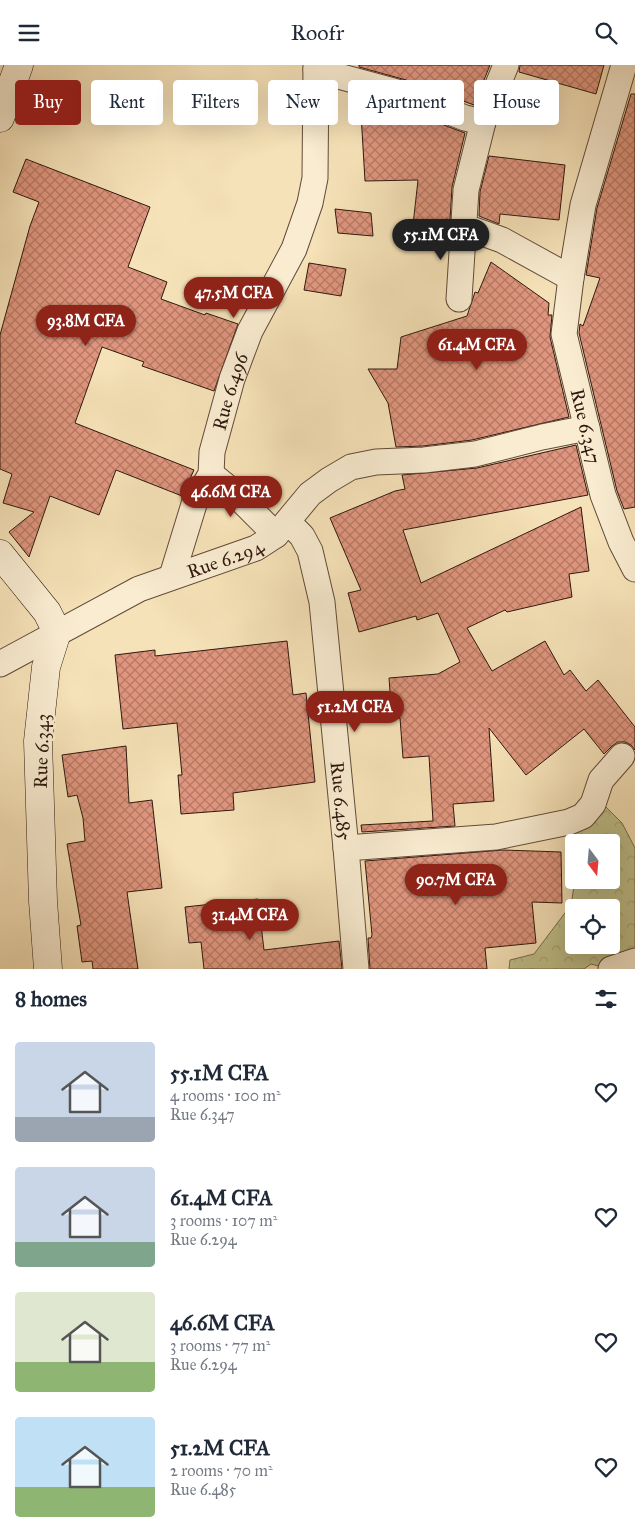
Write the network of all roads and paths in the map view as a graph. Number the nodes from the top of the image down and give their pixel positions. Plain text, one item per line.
1 (19, 65) edge
2 (506, 65) edge
3 (624, 65) edge
4 (316, 68) edge
5 (500, 80) edge
6 (0, 118) edge
7 (474, 120) edge
8 (482, 125) edge
9 (463, 226) junction
10 (571, 278) junction
11 (459, 299) dead end
12 (587, 428) junction
13 (211, 474) junction
14 (282, 529) junction
15 (0, 554) edge
16 (635, 569) edge
17 (172, 576) junction
18 (57, 632) junction
19 (0, 664) edge
20 (622, 756) dead end
21 (346, 848) junction
22 (635, 961) edge
23 (48, 969) edge
24 (356, 969) edge
25 (612, 969) edge

1 - 6 street
2 - 5 street
3 - 10 street, Rue 6.347
4 - 7 street
4 - 13 street, Rue 6.496
8 - 9 street
9 - 10 street
9 - 11 street
10 - 12 street, Rue 6.347
12 - 14 street, Rue 6.294
12 - 16 street, Rue 6.347
13 - 14 street, Rue 6.485
13 - 17 street, Rue 6.496
14 - 17 street, Rue 6.294
14 - 21 street, Rue 6.485
15 - 18 street
17 - 18 street, Rue 6.294
18 - 19 street, Rue 6.294
18 - 23 street, Rue 6.343
20 - 21 street
21 - 24 street, Rue 6.485
22 - 25 street

